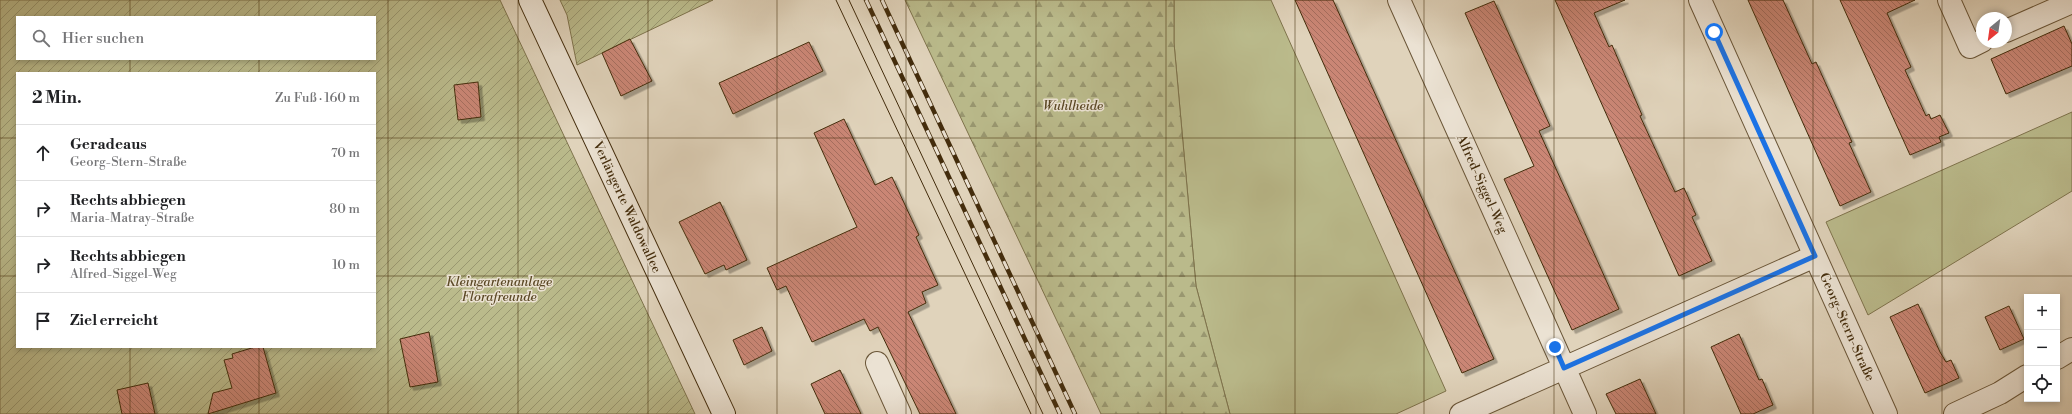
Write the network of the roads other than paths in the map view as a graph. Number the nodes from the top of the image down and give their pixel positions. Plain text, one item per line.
1 (530, 0) edge
2 (1399, 0) edge
3 (1700, 0) edge
4 (1948, 0) edge
5 (2072, 2) edge
6 (2012, 27) edge
7 (1976, 44) edge
8 (1815, 256) junction
9 (2072, 349) edge
10 (2060, 356) edge
11 (877, 363) dead end
12 (1564, 368) junction
13 (2024, 378) edge
14 (724, 414) edge
15 (900, 414) edge
16 (1461, 414) edge
17 (1585, 414) edge
18 (1886, 414) edge
19 (1955, 414) edge

1 - 14 street, Verlängerte Waldowallee
2 - 12 street, Alfred-Siggel-Weg
3 - 8 street, Georg-Stern-Straße
4 - 7 street
5 - 6 street
8 - 12 street
8 - 18 street, Georg-Stern-Straße
9 - 10 street
11 - 15 street
12 - 16 street
12 - 17 street, Alfred-Siggel-Weg
13 - 19 street

